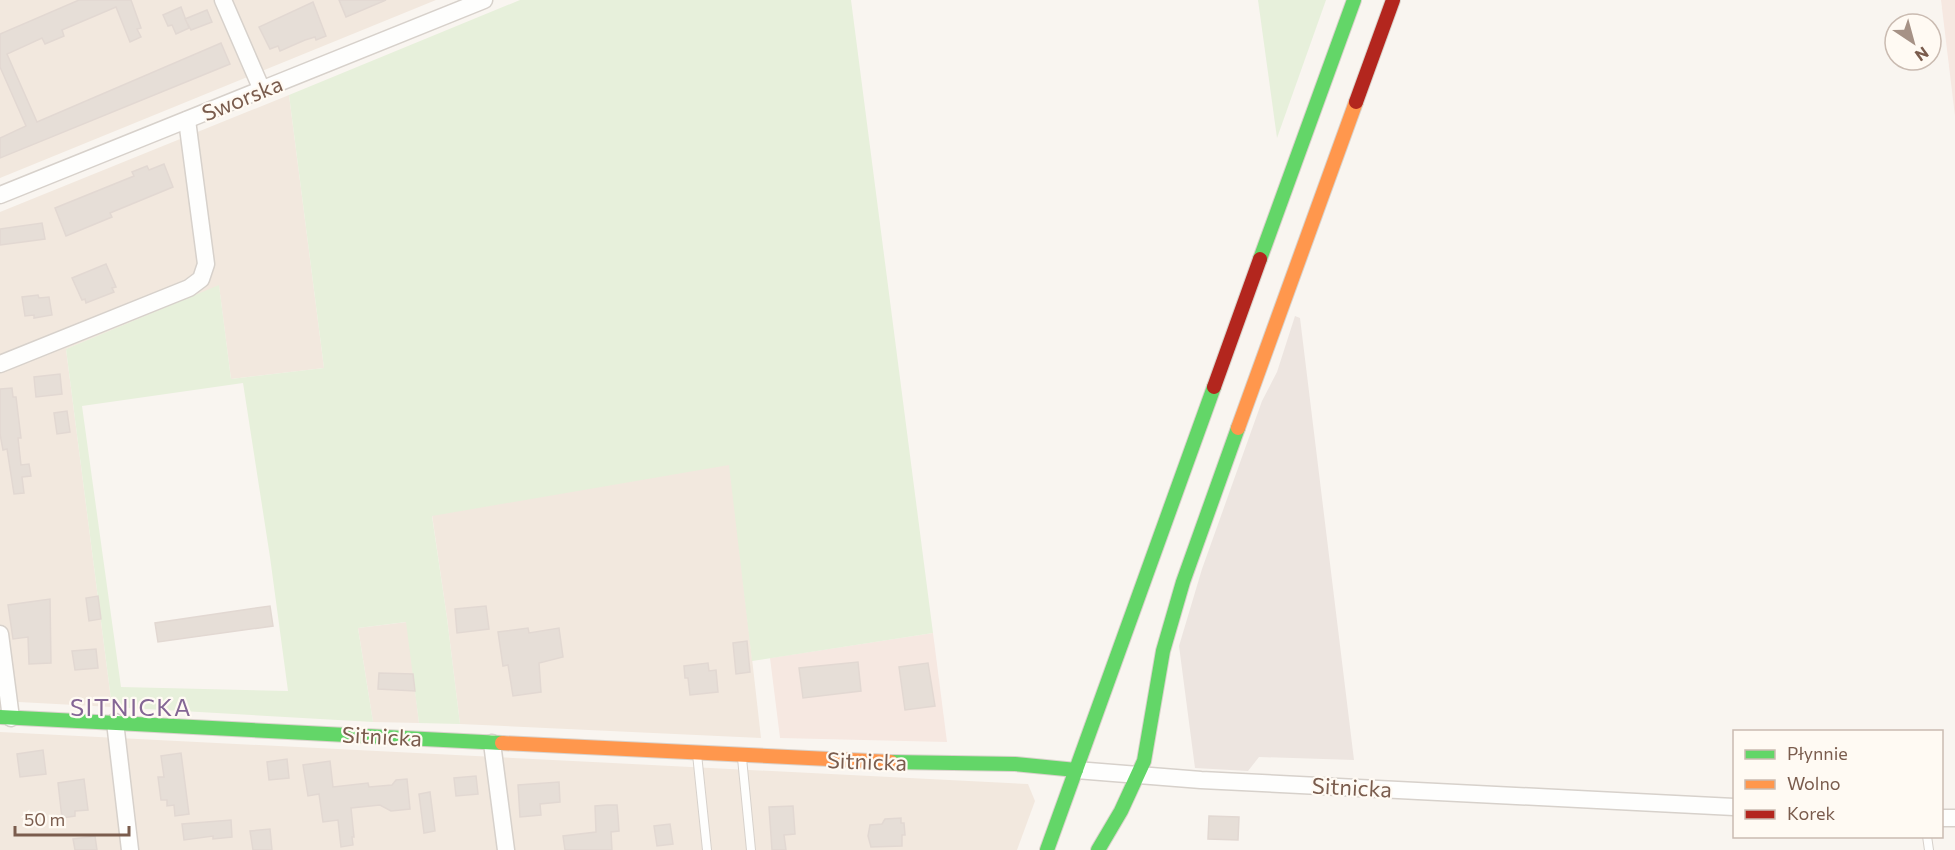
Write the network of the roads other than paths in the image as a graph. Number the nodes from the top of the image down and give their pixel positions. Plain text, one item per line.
1 (223, 0) edge
2 (484, 0) edge
3 (1354, 0) edge
4 (1393, 0) edge
5 (262, 90) junction
6 (187, 120) junction
7 (0, 195) edge
8 (0, 364) edge
9 (0, 634) edge
10 (5, 717) edge
11 (115, 722) junction
12 (492, 742) junction
13 (697, 753) junction
14 (742, 755) junction
15 (1076, 770) junction
16 (1140, 774) junction
17 (1733, 807) edge
18 (130, 850) edge
19 (506, 850) edge
20 (707, 850) edge
21 (752, 850) edge
22 (1047, 850) edge
23 (1098, 850) edge

1 - 5 street
2 - 5 street, Sworska
3 - 15 street
4 - 16 street
5 - 6 street, Sworska
6 - 7 street, Sworska
6 - 8 street
9 - 10 street
10 - 11 street, Sitnicka
11 - 12 street, Sitnicka
11 - 18 street
12 - 13 street, Sitnicka
12 - 19 street
13 - 14 street, Sitnicka
13 - 20 lane
14 - 15 street, Sitnicka
14 - 21 lane
15 - 16 street, Sitnicka
15 - 22 street
16 - 17 street, Sitnicka
16 - 23 street

